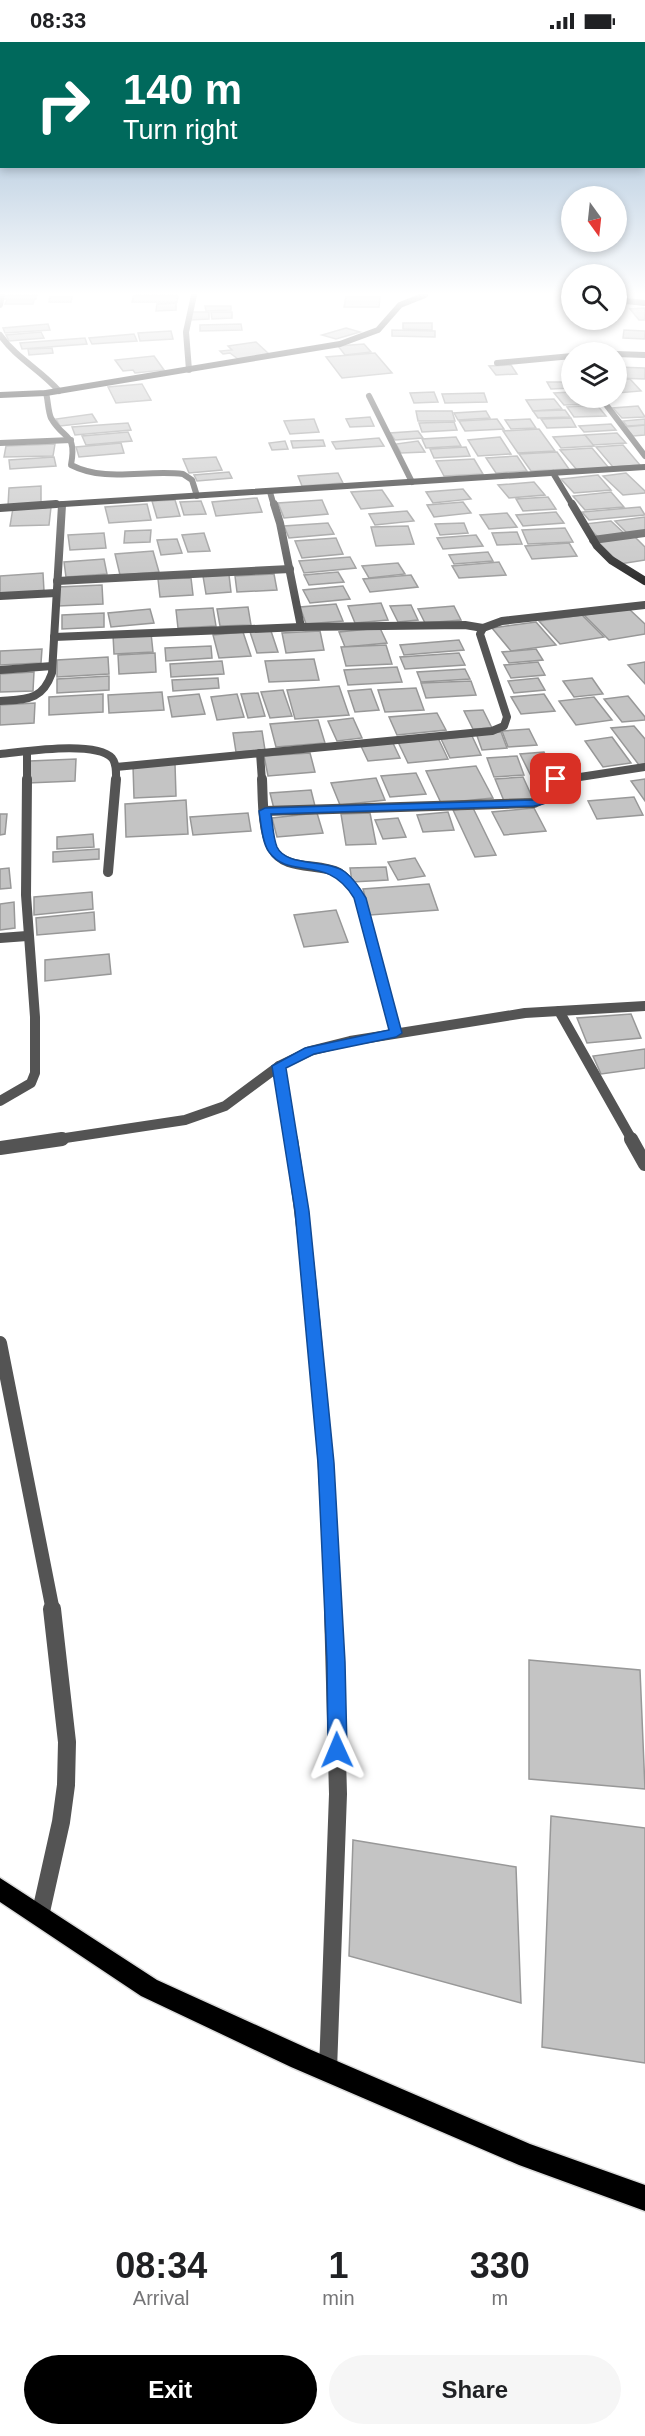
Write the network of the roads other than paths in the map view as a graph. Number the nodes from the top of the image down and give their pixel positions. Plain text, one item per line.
1 (47, 397) edge
2 (369, 397) edge
3 (609, 408) edge
4 (71, 440) junction
5 (0, 443) edge
6 (645, 456) edge
7 (645, 467) edge
8 (553, 473) junction
9 (412, 482) junction
10 (270, 492) junction
11 (197, 496) junction
12 (62, 505) junction
13 (0, 508) edge
14 (645, 533) edge
15 (593, 540) junction
16 (290, 569) junction
17 (57, 581) junction
18 (645, 581) edge
19 (56, 593) junction
20 (0, 596) edge
21 (645, 605) edge
22 (301, 627) junction
23 (483, 628) junction
24 (54, 637) junction
25 (52, 666) junction
26 (0, 670) edge
27 (0, 701) edge
28 (27, 752) junction
29 (260, 753) junction
30 (0, 754) edge
31 (116, 767) junction
32 (645, 767) edge
33 (265, 811) junction
34 (108, 872) dead end
35 (27, 936) junction
36 (0, 938) edge
37 (645, 1006) edge
38 (559, 1011) junction
39 (396, 1033) junction
40 (279, 1066) junction
41 (0, 1101) edge
42 (0, 1148) edge
43 (645, 1164) edge
44 (0, 1343) edge
45 (0, 1889) edge
46 (40, 1916) junction
47 (327, 2070) junction
48 (645, 2198) edge

1 - 4 street
2 - 9 street
3 - 6 street
4 - 5 street
4 - 11 street
7 - 8 street
8 - 9 street
8 - 15 street
9 - 10 street
10 - 11 street
10 - 16 street
11 - 12 street
12 - 13 street
12 - 17 street
14 - 15 street
15 - 18 street
16 - 17 street
16 - 22 street
17 - 19 street
19 - 20 street
19 - 24 street
21 - 23 street
22 - 23 street
22 - 24 street
23 - 29 street
24 - 25 street
25 - 26 street
25 - 27 street
28 - 30 street
28 - 31 street
28 - 35 street
29 - 31 street
29 - 33 street
31 - 34 street
32 - 33 street
33 - 39 street
35 - 36 street
35 - 41 street
37 - 38 street
38 - 39 street
38 - 43 street
39 - 40 street
40 - 42 street
40 - 47 street
44 - 46 street
45 - 46 main road
46 - 47 main road
47 - 48 main road

